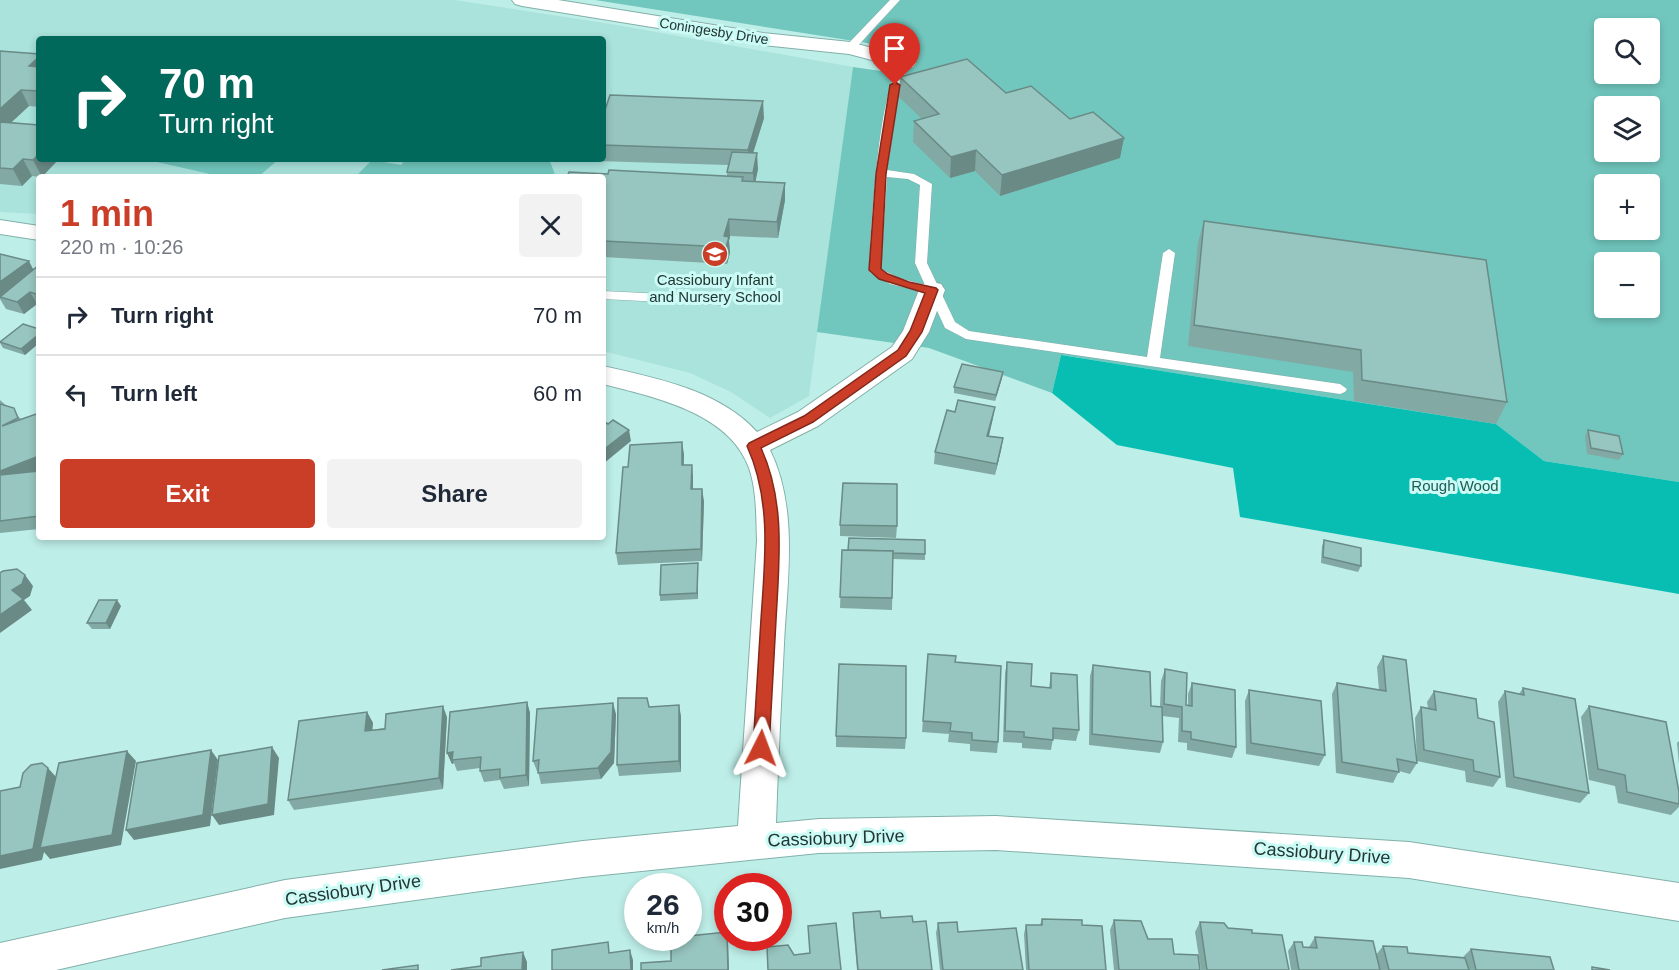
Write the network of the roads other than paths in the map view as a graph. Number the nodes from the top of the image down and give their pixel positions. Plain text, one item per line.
1 (522, 0) edge
2 (895, 0) edge
3 (850, 48) junction
4 (906, 63) joint
5 (881, 174) junction
6 (0, 227) edge
7 (36, 232) edge
8 (1169, 253) dead end
9 (932, 290) junction
10 (606, 295) edge
11 (724, 300) dead end
12 (1153, 361) junction
13 (606, 376) edge
14 (1340, 389) dead end
15 (754, 446) junction
16 (756, 841) junction
17 (1679, 902) edge
18 (0, 963) edge

1 - 3 street, Coningesby Drive
2 - 3 lane
3 - 4 street, Coningesby Drive
4 - 5 lane
5 - 9 lane
5 - 9 lane
6 - 7 street
8 - 12 lane
9 - 12 lane
9 - 15 street
10 - 11 lane
12 - 14 lane
13 - 15 street
15 - 16 street
16 - 17 street, Cassiobury Drive
16 - 18 street, Cassiobury Drive

